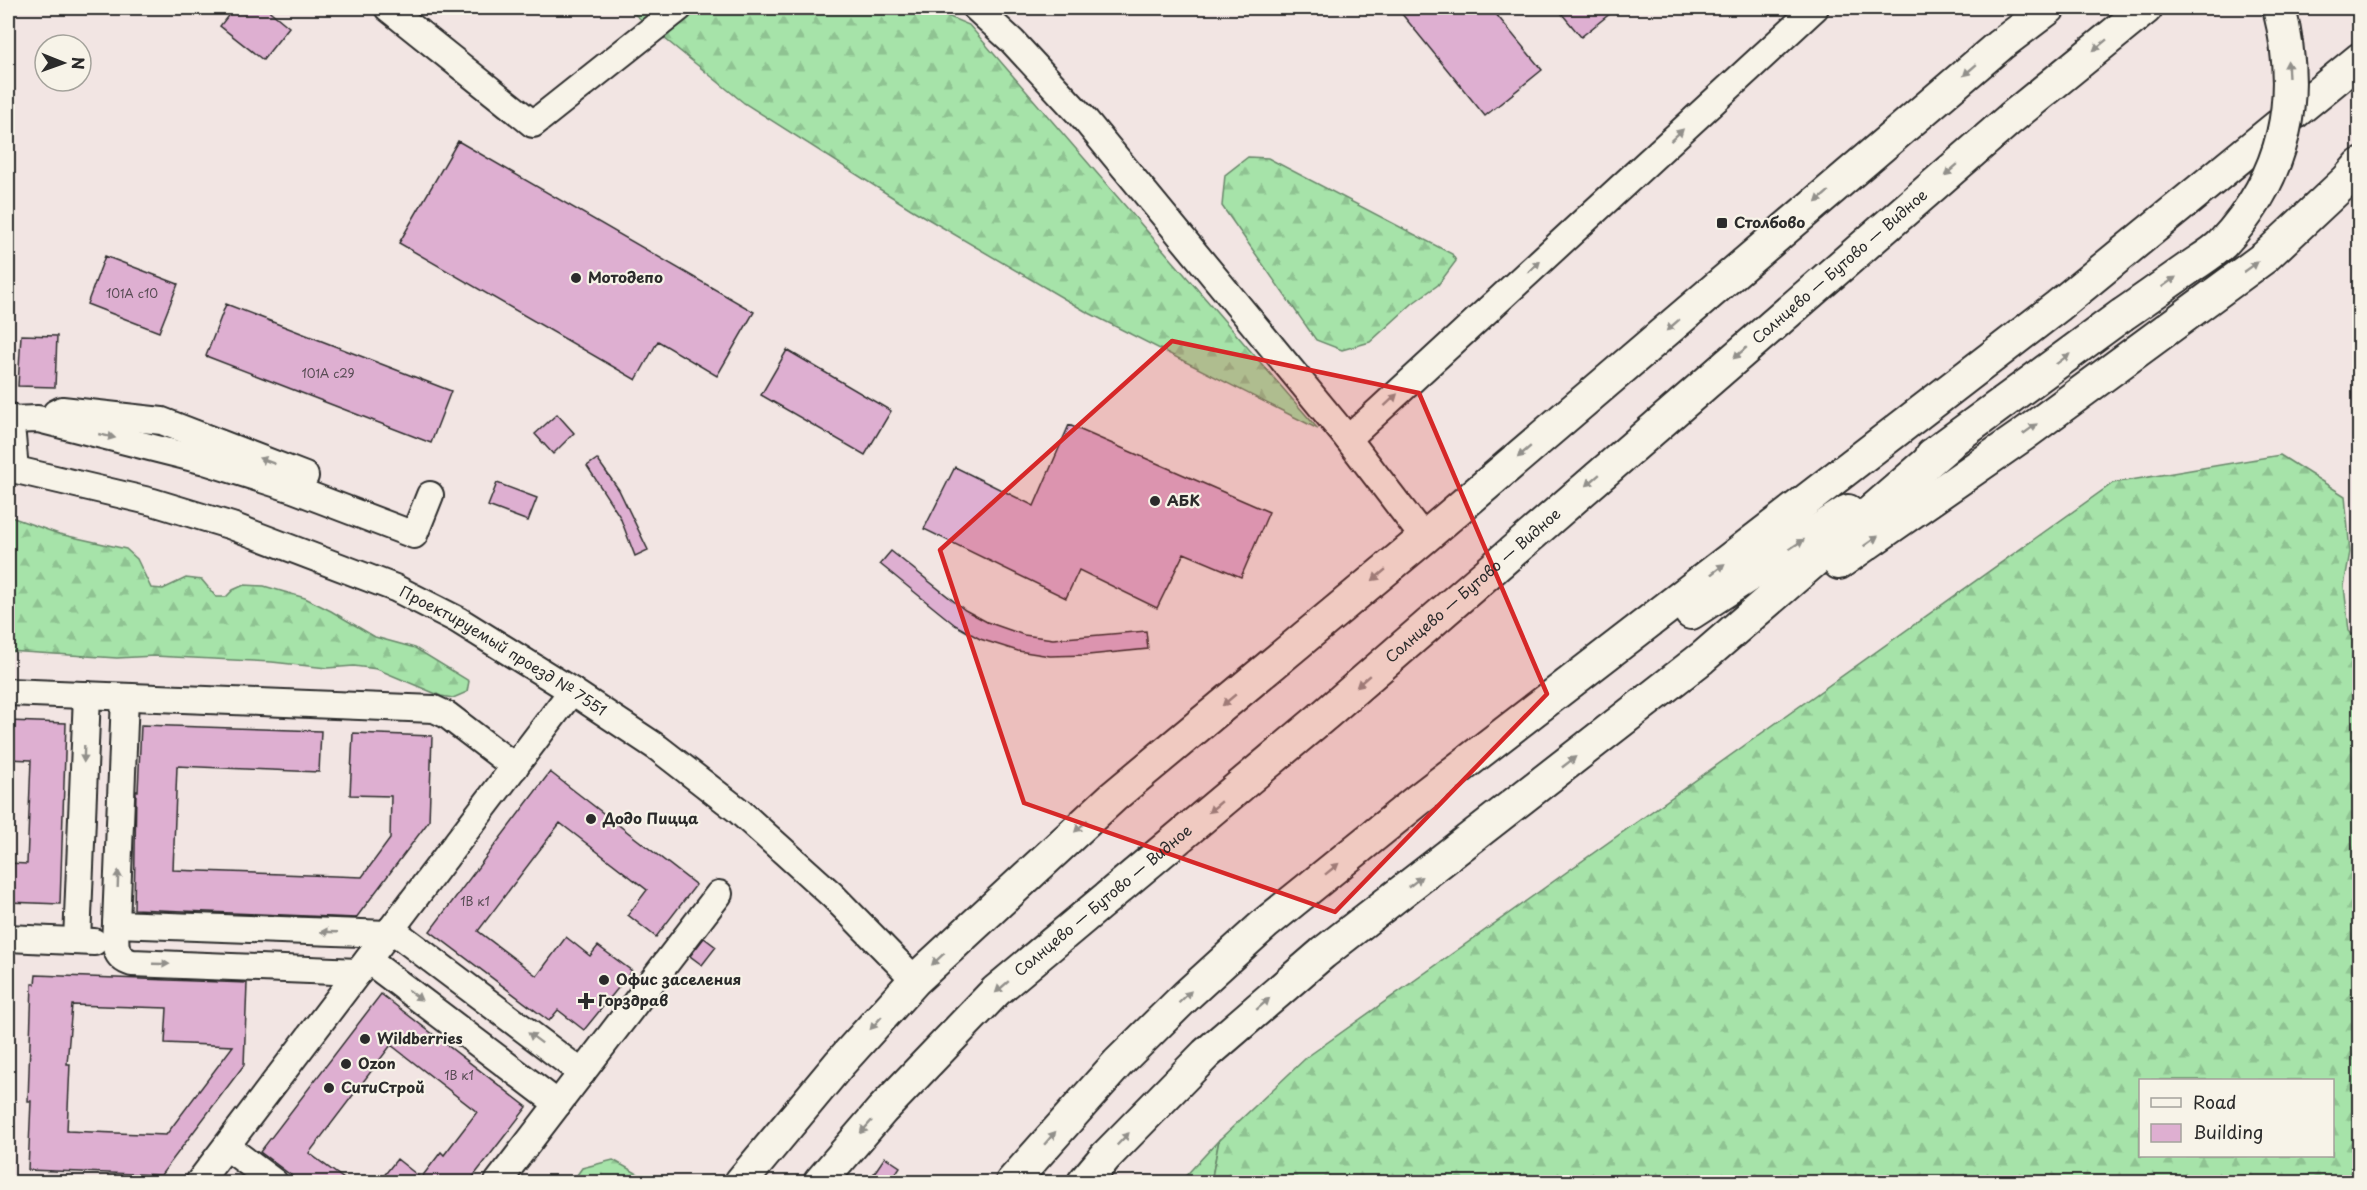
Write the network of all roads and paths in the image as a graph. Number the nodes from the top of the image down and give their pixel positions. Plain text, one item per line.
1 (388, 8) edge
2 (679, 8) edge
3 (976, 8) edge
4 (1815, 8) edge
5 (2016, 8) edge
6 (2049, 8) edge
7 (2146, 8) edge
8 (2279, 8) edge
9 (2000, 45) junction
10 (2360, 58) edge
11 (2360, 165) edge
12 (8, 418) edge
13 (1348, 440) junction
14 (1949, 444) junction
15 (11, 469) edge
16 (430, 495) dead end
17 (1424, 538) junction
18 (1702, 658) junction
19 (572, 691) junction
20 (8, 692) edge
21 (87, 695) junction
22 (125, 697) junction
23 (1485, 748) junction
24 (515, 767) junction
25 (719, 894) dead end
26 (390, 932) junction
27 (116, 933) junction
28 (8, 939) edge
29 (77, 941) junction
30 (364, 966) junction
31 (915, 980) junction
32 (582, 1073) junction
33 (558, 1104) junction
34 (227, 1146) junction
35 (828, 1172) edge
36 (202, 1181) edge
37 (274, 1182) edge
38 (498, 1182) edge
39 (741, 1182) edge
40 (811, 1182) edge
41 (1012, 1182) edge
42 (1084, 1182) edge

1 - 2 street
3 - 13 street
13 -> 4 street
5 - 9 main road
6 - 9 main road
7 -> 35 main road, Солнцево — Бутово — Видное
14 -> 8 main road, bridge
9 -> 17 main road
23 -> 10 main road
18 -> 11 main road
12 - 15 street
12 - 16 street
13 - 17 street
14 - 18 main road
23 -> 14 main road
15 - 19 street, Проектируемый проезд № 7551
17 -> 31 main road
42 -> 18 main road
19 - 24 street
19 - 31 street, Проектируемый проезд № 7551
20 - 21 street
21 - 22 street
21 -> 29 street
22 - 24 street
27 -> 22 street
41 -> 23 main road
24 - 26 street
25 - 32 street
26 -> 27 street
26 - 30 street
32 -> 26 street
27 - 29 street
27 -> 30 street
28 - 29 street
30 -> 33 street
30 - 34 street
31 -> 39 main road
32 - 33 street
33 - 38 street
34 - 36 street
34 - 37 street
35 - 40 main road, Солнцево — Бутово — Видное

